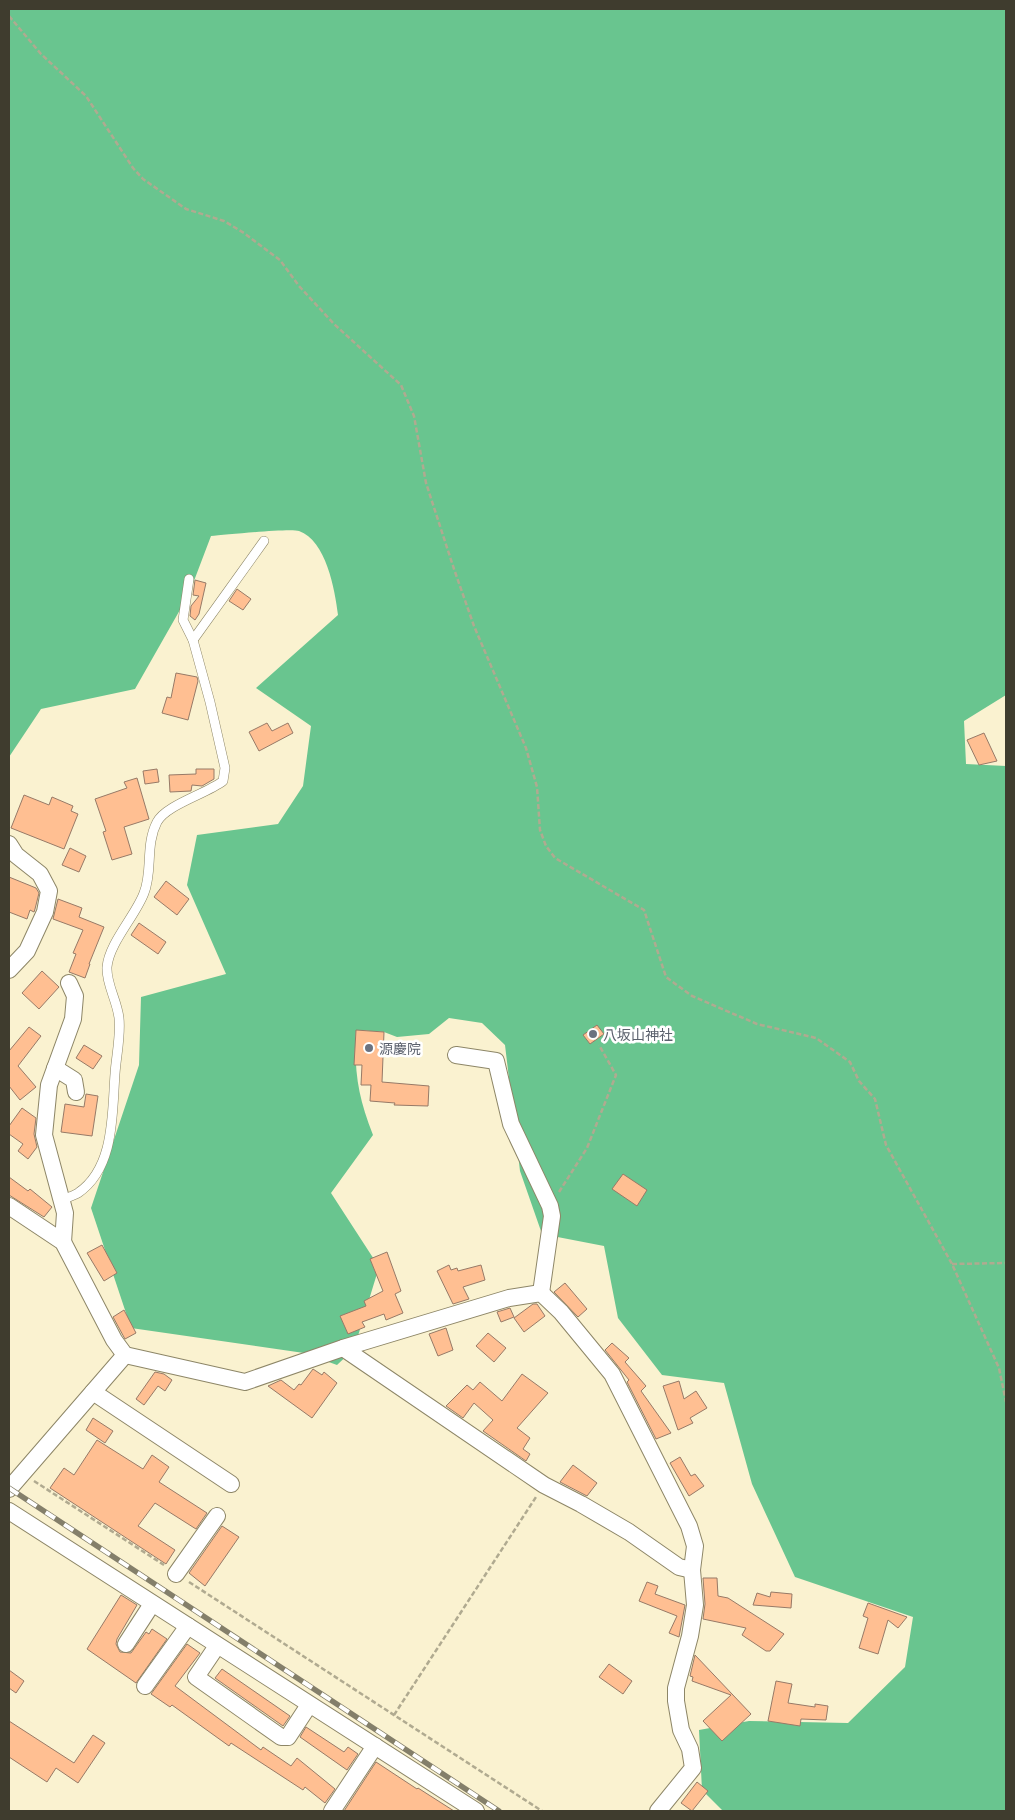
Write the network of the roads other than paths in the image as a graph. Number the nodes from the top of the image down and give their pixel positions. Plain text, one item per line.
1 (264, 542) dead end
2 (189, 579) dead end
3 (193, 640) junction
4 (9, 844) edge
5 (9, 970) edge
6 (69, 983) dead end
7 (456, 1055) dead end
8 (55, 1068) junction
9 (76, 1092) dead end
10 (61, 1200) junction
11 (9, 1206) edge
12 (64, 1242) junction
13 (542, 1293) junction
14 (343, 1348) junction
15 (125, 1356) junction
16 (94, 1392) junction
17 (231, 1484) dead end
18 (9, 1489) edge
19 (9, 1511) edge
20 (217, 1516) dead end
21 (692, 1570) junction
22 (176, 1574) road end
23 (152, 1604) junction
24 (188, 1626) junction
25 (126, 1644) dead end
26 (217, 1646) junction
27 (145, 1686) dead end
28 (309, 1705) junction
29 (375, 1746) junction
30 (332, 1811) edge
31 (476, 1811) edge
32 (658, 1811) edge

1 - 3 lane
2 - 3 lane
3 - 10 lane
4 - 5 street
6 - 8 street
7 - 13 street
8 - 9 street
8 - 10 street
10 - 12 street
11 - 12 street
12 - 15 street
13 - 14 street
13 - 21 street
14 - 15 street
14 - 21 street
15 - 16 street
16 - 17 street
16 - 18 street
19 - 23 street
20 - 22 street
21 - 32 street
23 - 24 street
23 - 25 street
24 - 26 street
24 - 27 street
26 - 28 street
26 - 28 street
28 - 29 street
29 - 30 street
29 - 31 street

